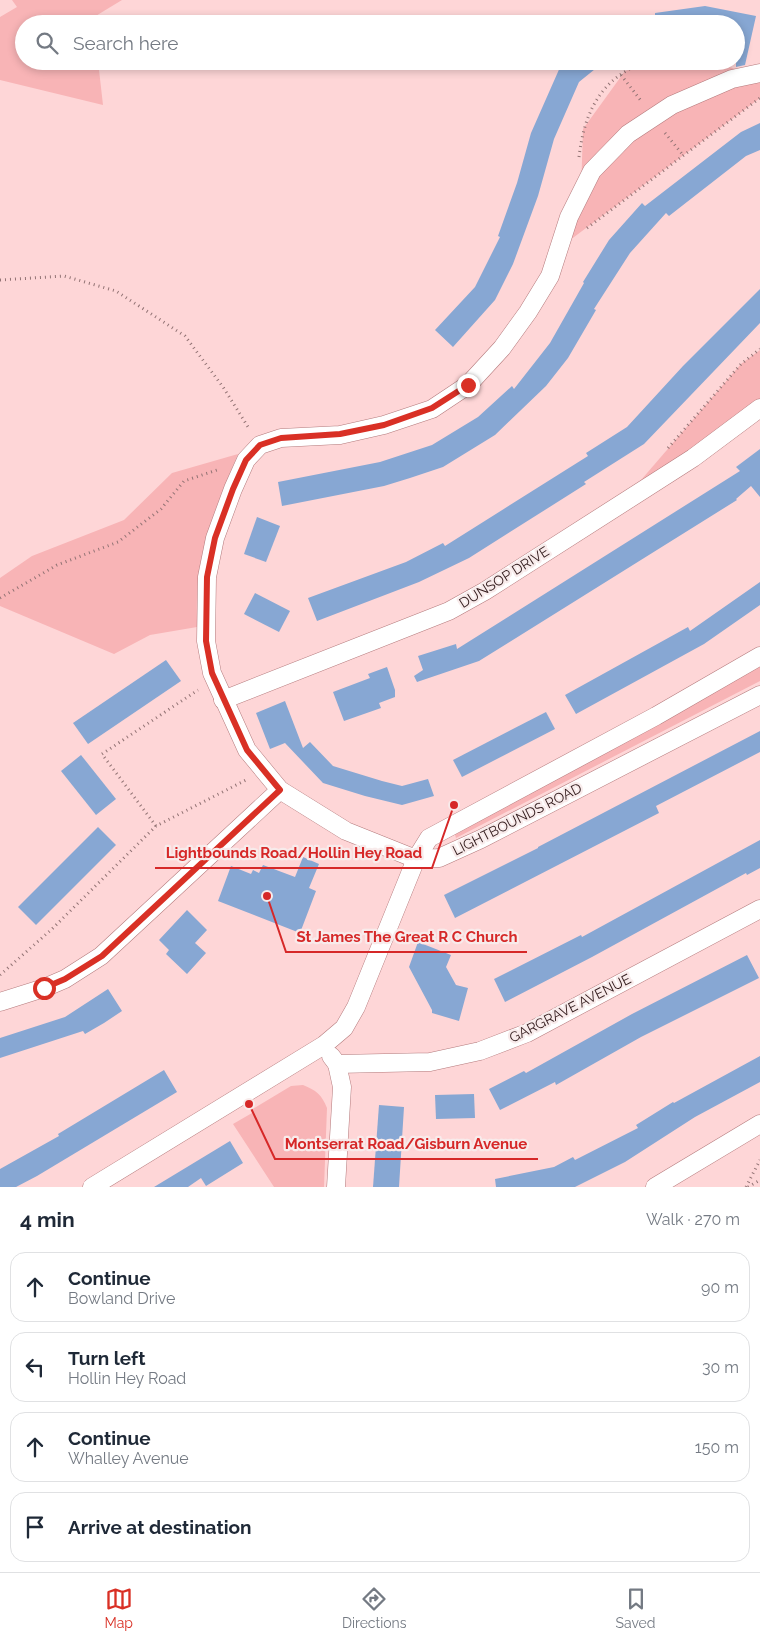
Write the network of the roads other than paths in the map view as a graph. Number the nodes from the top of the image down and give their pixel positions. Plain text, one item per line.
1 (760, 73) edge
2 (760, 408) edge
3 (760, 656) edge
4 (760, 695) edge
5 (223, 700) junction
6 (280, 790) junction
7 (416, 859) junction
8 (760, 909) edge
9 (0, 1002) edge
10 (324, 1045) junction
11 (336, 1064) junction
12 (760, 1124) edge
13 (92, 1187) edge
14 (336, 1187) edge
15 (655, 1187) edge

1 - 5 street
2 - 5 street, DUNSOP DRIVE
3 - 7 street, LIGHTBOUNDS ROAD
4 - 7 street, LIGHTBOUNDS ROAD
5 - 6 street
6 - 7 street
6 - 9 street
7 - 10 street
8 - 11 street, GARGRAVE AVENUE
10 - 11 street
10 - 13 street
11 - 14 street
12 - 15 street

